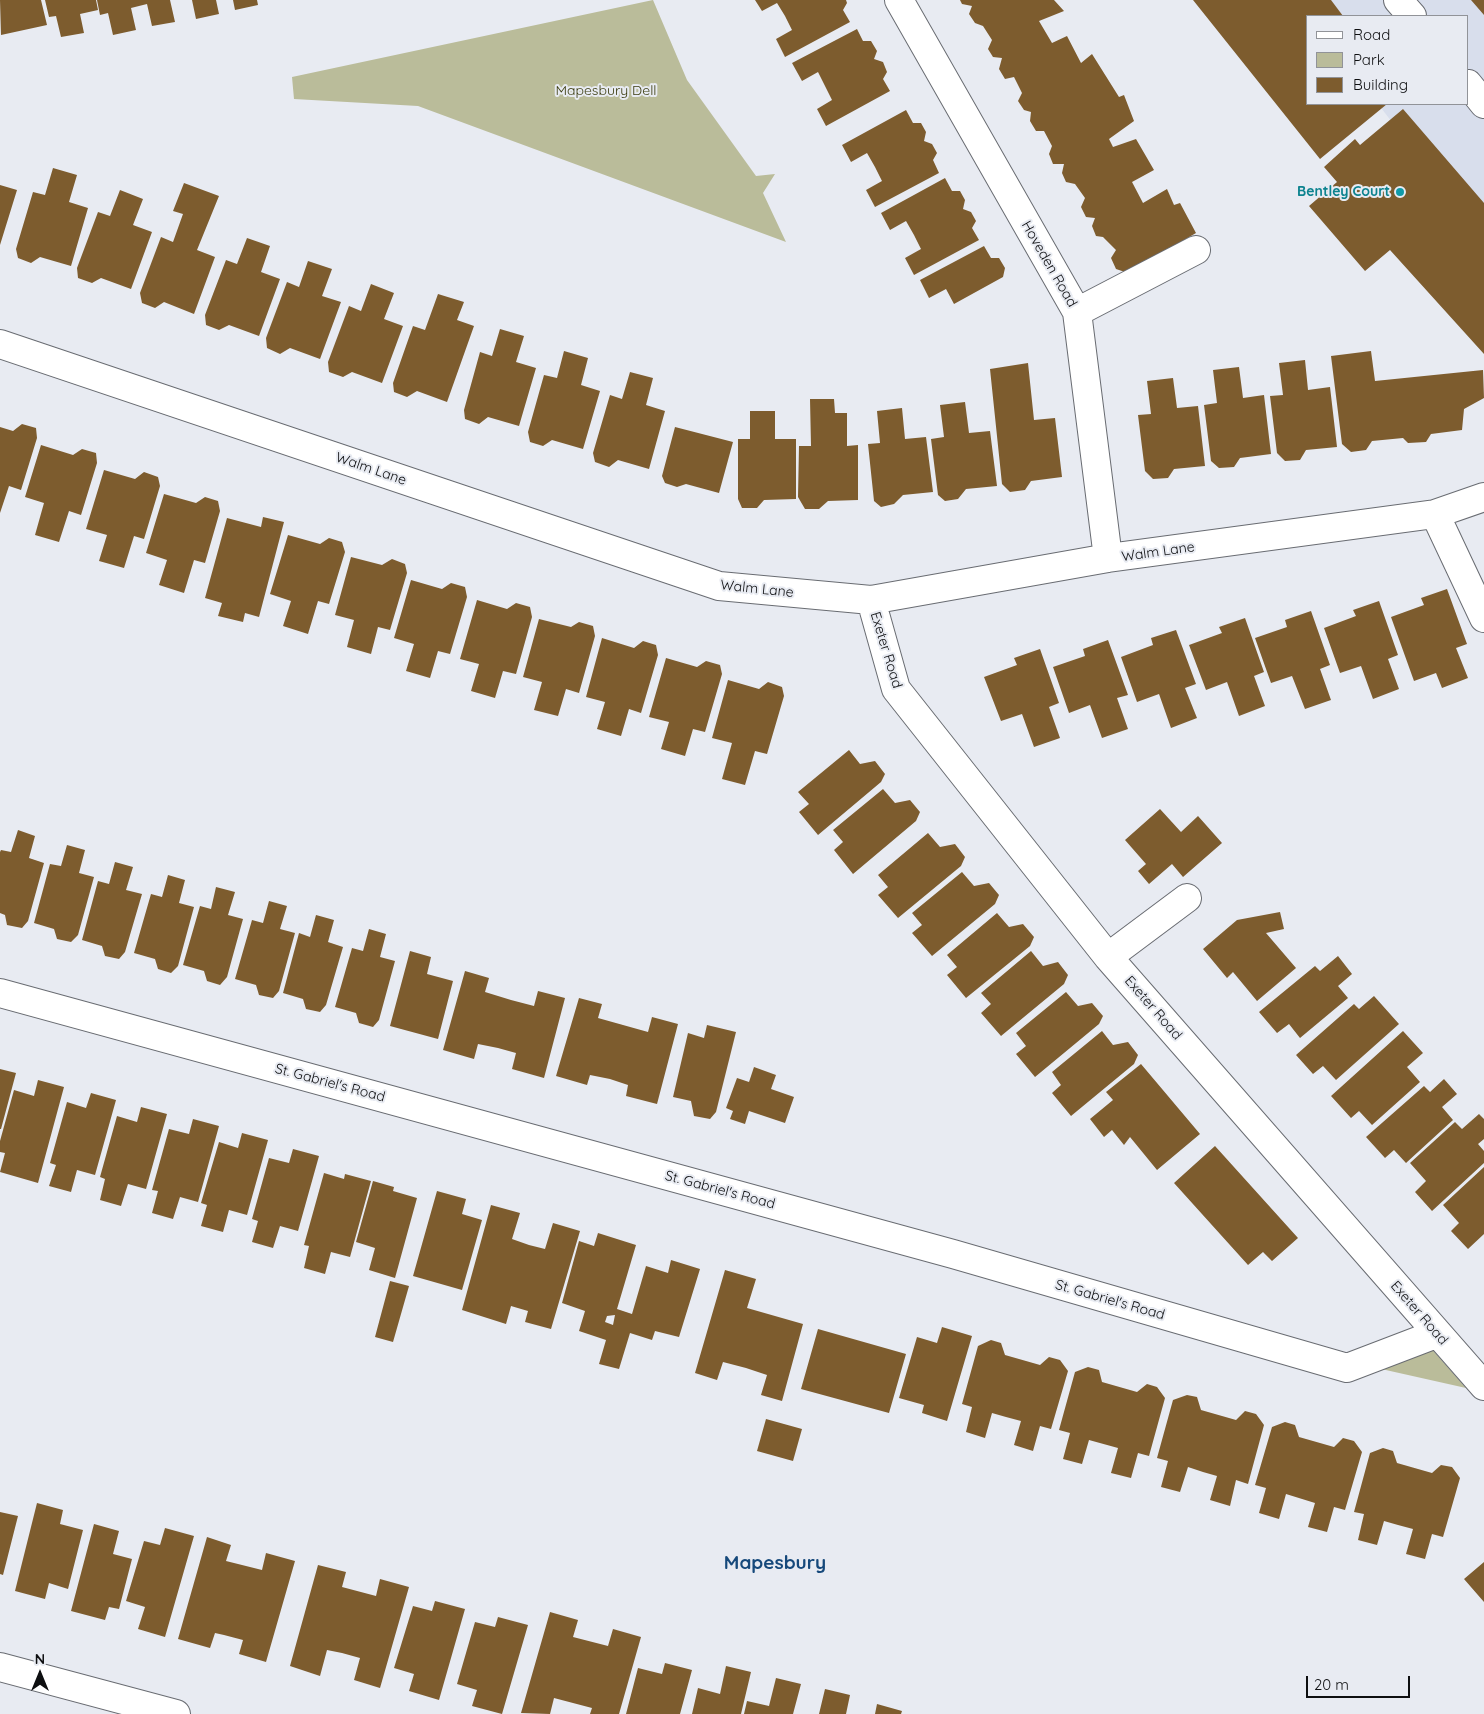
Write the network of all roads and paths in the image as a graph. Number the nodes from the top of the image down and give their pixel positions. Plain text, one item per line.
1 (899, 0) edge
2 (1398, 0) edge
3 (1411, 15) edge
4 (1469, 85) edge
5 (1484, 104) edge
6 (1196, 250) dead end
7 (1077, 312) junction
8 (0, 344) edge
9 (1484, 497) edge
10 (1435, 514) junction
11 (1108, 558) junction
12 (871, 600) junction
13 (1484, 618) edge
14 (1187, 898) dead end
15 (1108, 957) junction
16 (0, 993) edge
17 (1436, 1334) junction
18 (1484, 1386) edge
19 (0, 1667) edge
20 (176, 1714) edge

1 - 7 street, Hoveden Road
2 - 3 street
4 - 5 street
6 - 7 street
7 - 11 street, Hoveden Road
8 - 12 street, Walm Lane
9 - 10 street, Walm Lane
10 - 11 street, Walm Lane
10 - 13 street
11 - 12 street, Walm Lane
12 - 15 street, Exeter Road
14 - 15 street
15 - 17 street, Exeter Road
16 - 17 street, St. Gabriel's Road
17 - 18 street, Exeter Road
19 - 20 street

